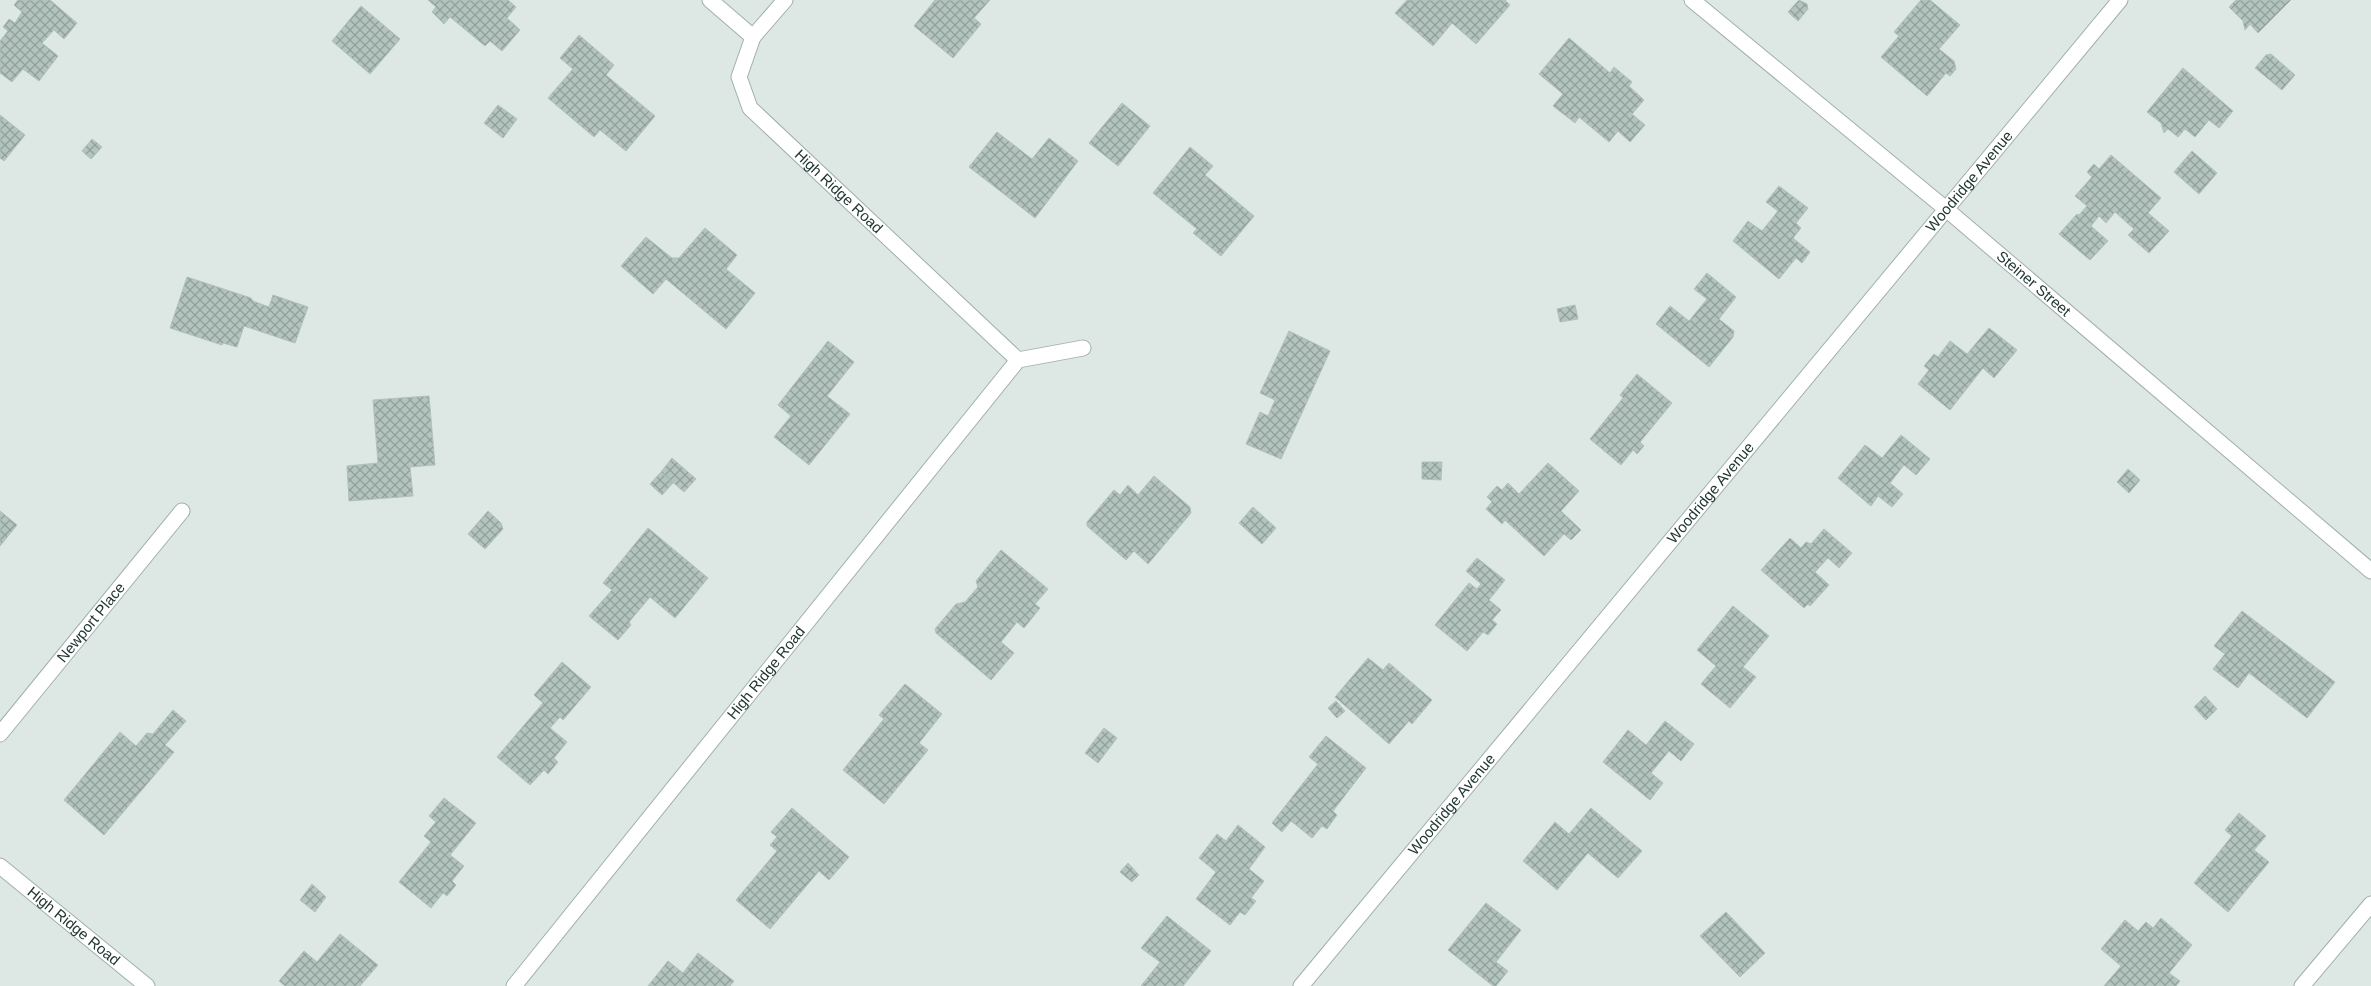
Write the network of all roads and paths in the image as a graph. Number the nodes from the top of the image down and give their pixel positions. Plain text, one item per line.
1 (710, 0) edge
2 (785, 0) edge
3 (1692, 0) edge
4 (2120, 0) edge
5 (753, 37) junction
6 (1946, 209) junction
7 (1083, 348) dead end
8 (1018, 360) junction
9 (182, 511) dead end
10 (2371, 571) edge
11 (0, 734) edge
12 (0, 866) edge
13 (2371, 904) edge
14 (147, 986) edge
15 (514, 986) edge
16 (1301, 986) edge
17 (2302, 986) edge

1 - 5 street
2 - 5 street, High Ridge Road
3 - 6 street, Steiner Street
4 - 6 street, Woodridge Avenue
5 - 8 street, High Ridge Road
6 - 10 street, Steiner Street
6 - 16 street, Woodridge Avenue
7 - 8 street
8 - 15 street, High Ridge Road
9 - 11 street, Newport Place
12 - 14 street, High Ridge Road
13 - 17 street

